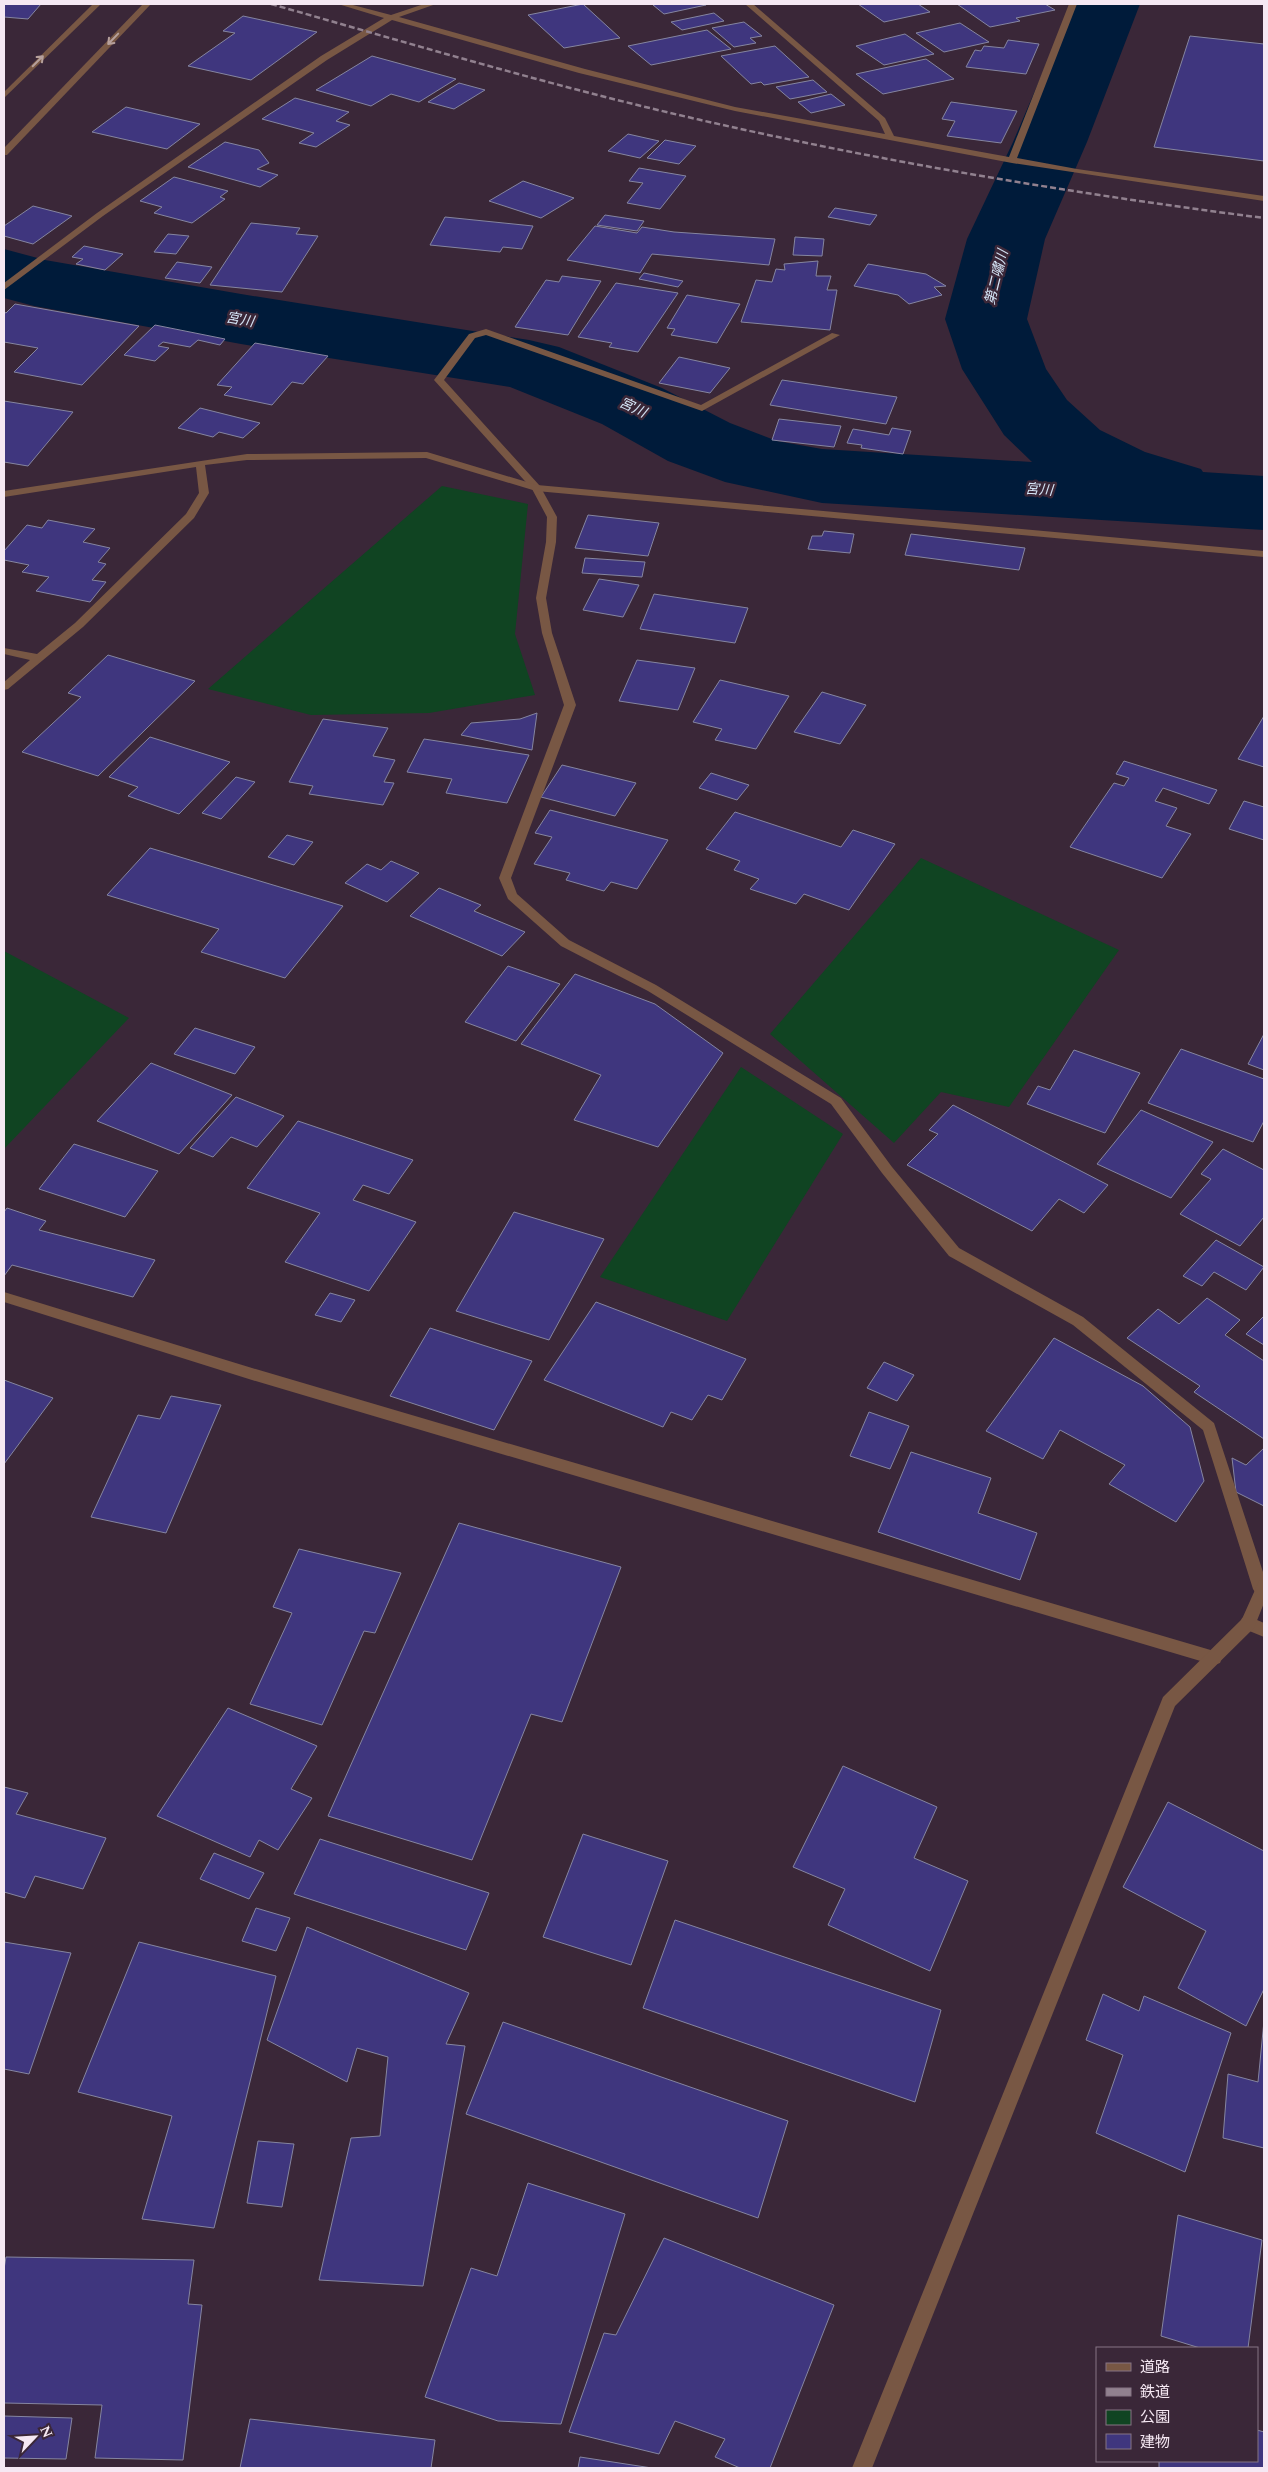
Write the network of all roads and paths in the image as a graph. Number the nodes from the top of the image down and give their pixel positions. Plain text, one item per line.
1 (97, 4) edge
2 (147, 4) edge
3 (342, 4) edge
4 (432, 4) edge
5 (749, 4) edge
6 (1073, 4) edge
7 (393, 18) junction
8 (4, 96) edge
9 (891, 139) junction
10 (4, 153) edge
11 (1012, 161) junction
12 (1264, 199) edge
13 (4, 287) edge
14 (836, 335) dead end
15 (200, 463) junction
16 (536, 488) junction
17 (4, 494) edge
18 (1264, 554) edge
19 (4, 651) edge
20 (38, 658) junction
21 (4, 687) edge
22 (4, 1297) edge
23 (1263, 1587) edge
24 (1248, 1623) junction
25 (1264, 1630) edge
26 (1214, 1658) junction
27 (862, 2468) edge

8 -> 1 street
2 -> 10 street
3 - 7 street
4 - 7 street
5 - 9 street
6 - 11 street
7 - 9 street
7 - 13 street
9 - 11 street
11 - 12 street
14 - 16 street
15 - 16 street
15 - 17 street
15 - 20 street
16 - 18 street
16 - 23 street
19 - 20 street
20 - 21 street
22 - 26 street
23 - 24 street
24 - 25 street
24 - 26 street
26 - 27 street

